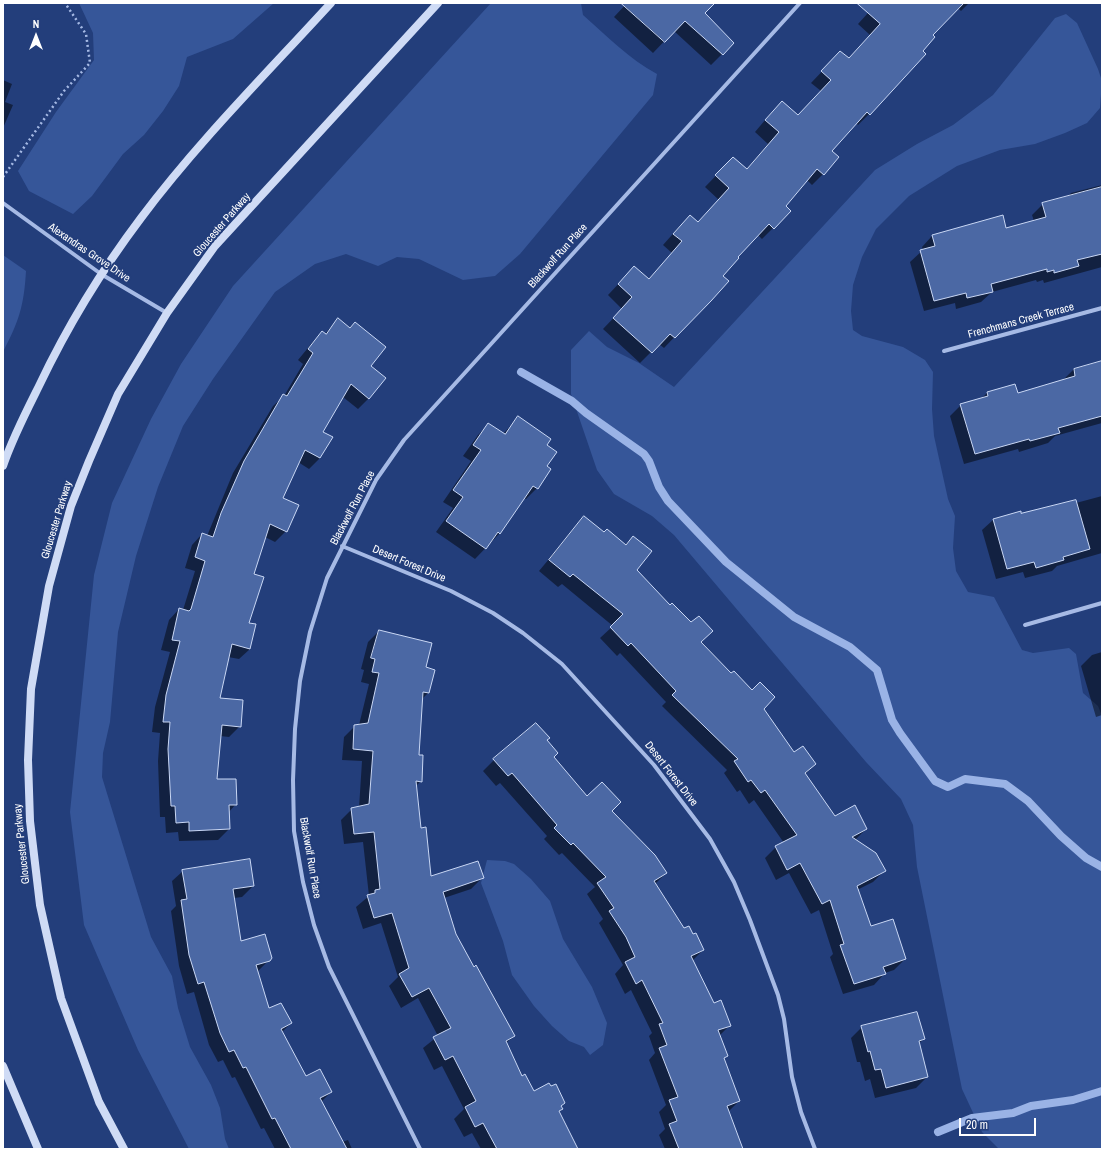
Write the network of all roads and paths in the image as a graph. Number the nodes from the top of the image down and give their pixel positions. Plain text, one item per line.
1 (65, 3) edge
2 (332, 3) edge
3 (438, 3) edge
4 (800, 3) edge
5 (3, 177) edge
6 (3, 203) edge
7 (101, 274) junction
8 (1102, 308) edge
9 (167, 313) junction
10 (944, 351) dead end
11 (3, 466) edge
12 (342, 546) junction
13 (1102, 603) edge
14 (1025, 625) dead end
15 (3, 1066) edge
16 (38, 1149) edge
17 (124, 1149) edge
18 (420, 1149) edge
19 (815, 1149) edge

1 - 5 path
2 - 7 main road
3 - 9 main road, Gloucester Parkway
4 - 12 street, Blackwolf Run Place
6 - 7 street, Alexandras Grove Drive
7 - 9 street, Alexandras Grove Drive
7 - 11 main road
8 - 10 street, Frenchmans Creek Terrace
9 - 17 main road, Gloucester Parkway
12 - 18 street, Blackwolf Run Place
12 - 19 street, Desert Forest Drive
13 - 14 street
15 - 16 main road

